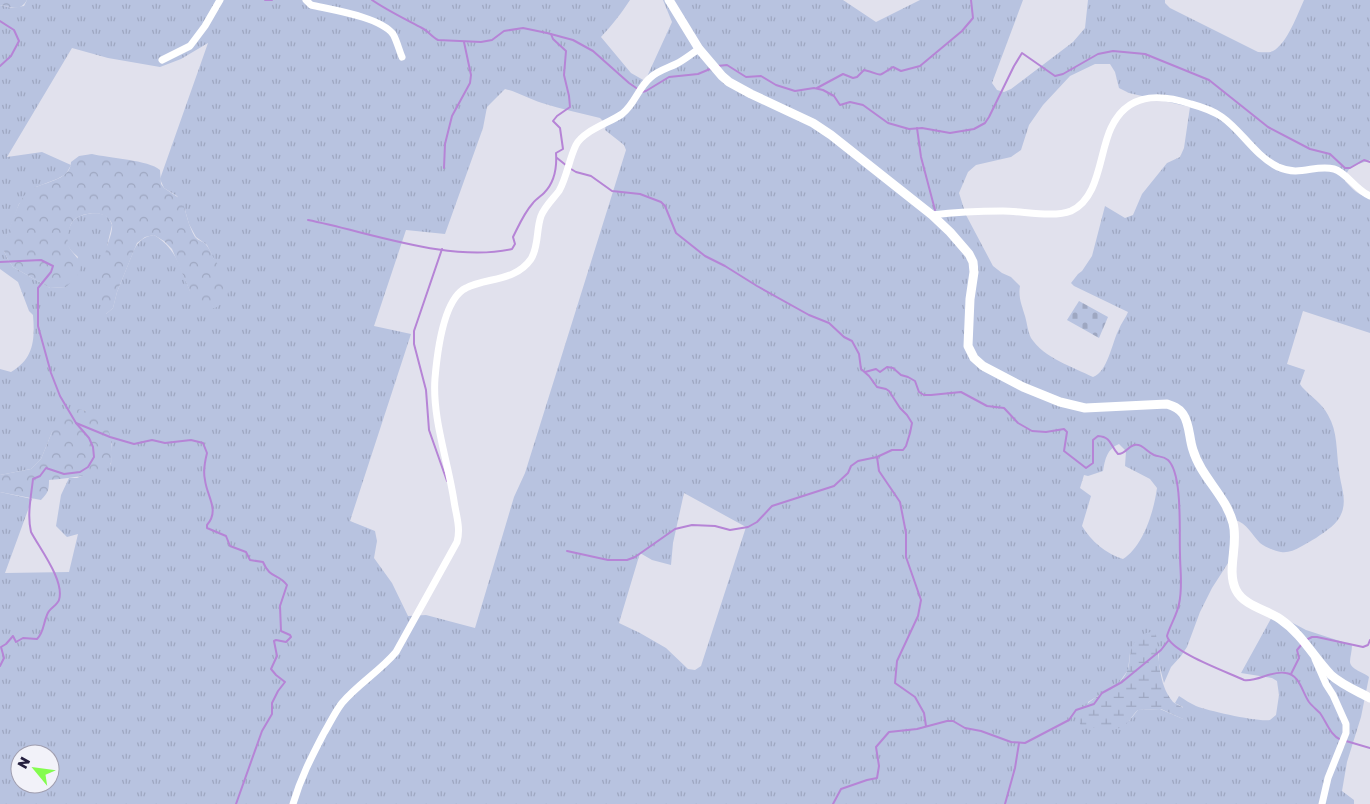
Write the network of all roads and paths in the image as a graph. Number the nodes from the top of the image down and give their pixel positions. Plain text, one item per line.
1 (220, 0) edge
2 (306, 0) edge
3 (669, 0) edge
4 (698, 49) junction
5 (402, 57) dead end
6 (162, 60) dead end
7 (1370, 196) edge
8 (932, 215) junction
9 (1313, 653) junction
10 (1370, 698) edge
11 (293, 804) edge
12 (1322, 804) edge

1 - 6 street
2 - 5 street
3 - 4 street
4 - 8 street
4 - 11 street
7 - 8 street
8 - 9 street
9 - 10 street
9 - 12 street

